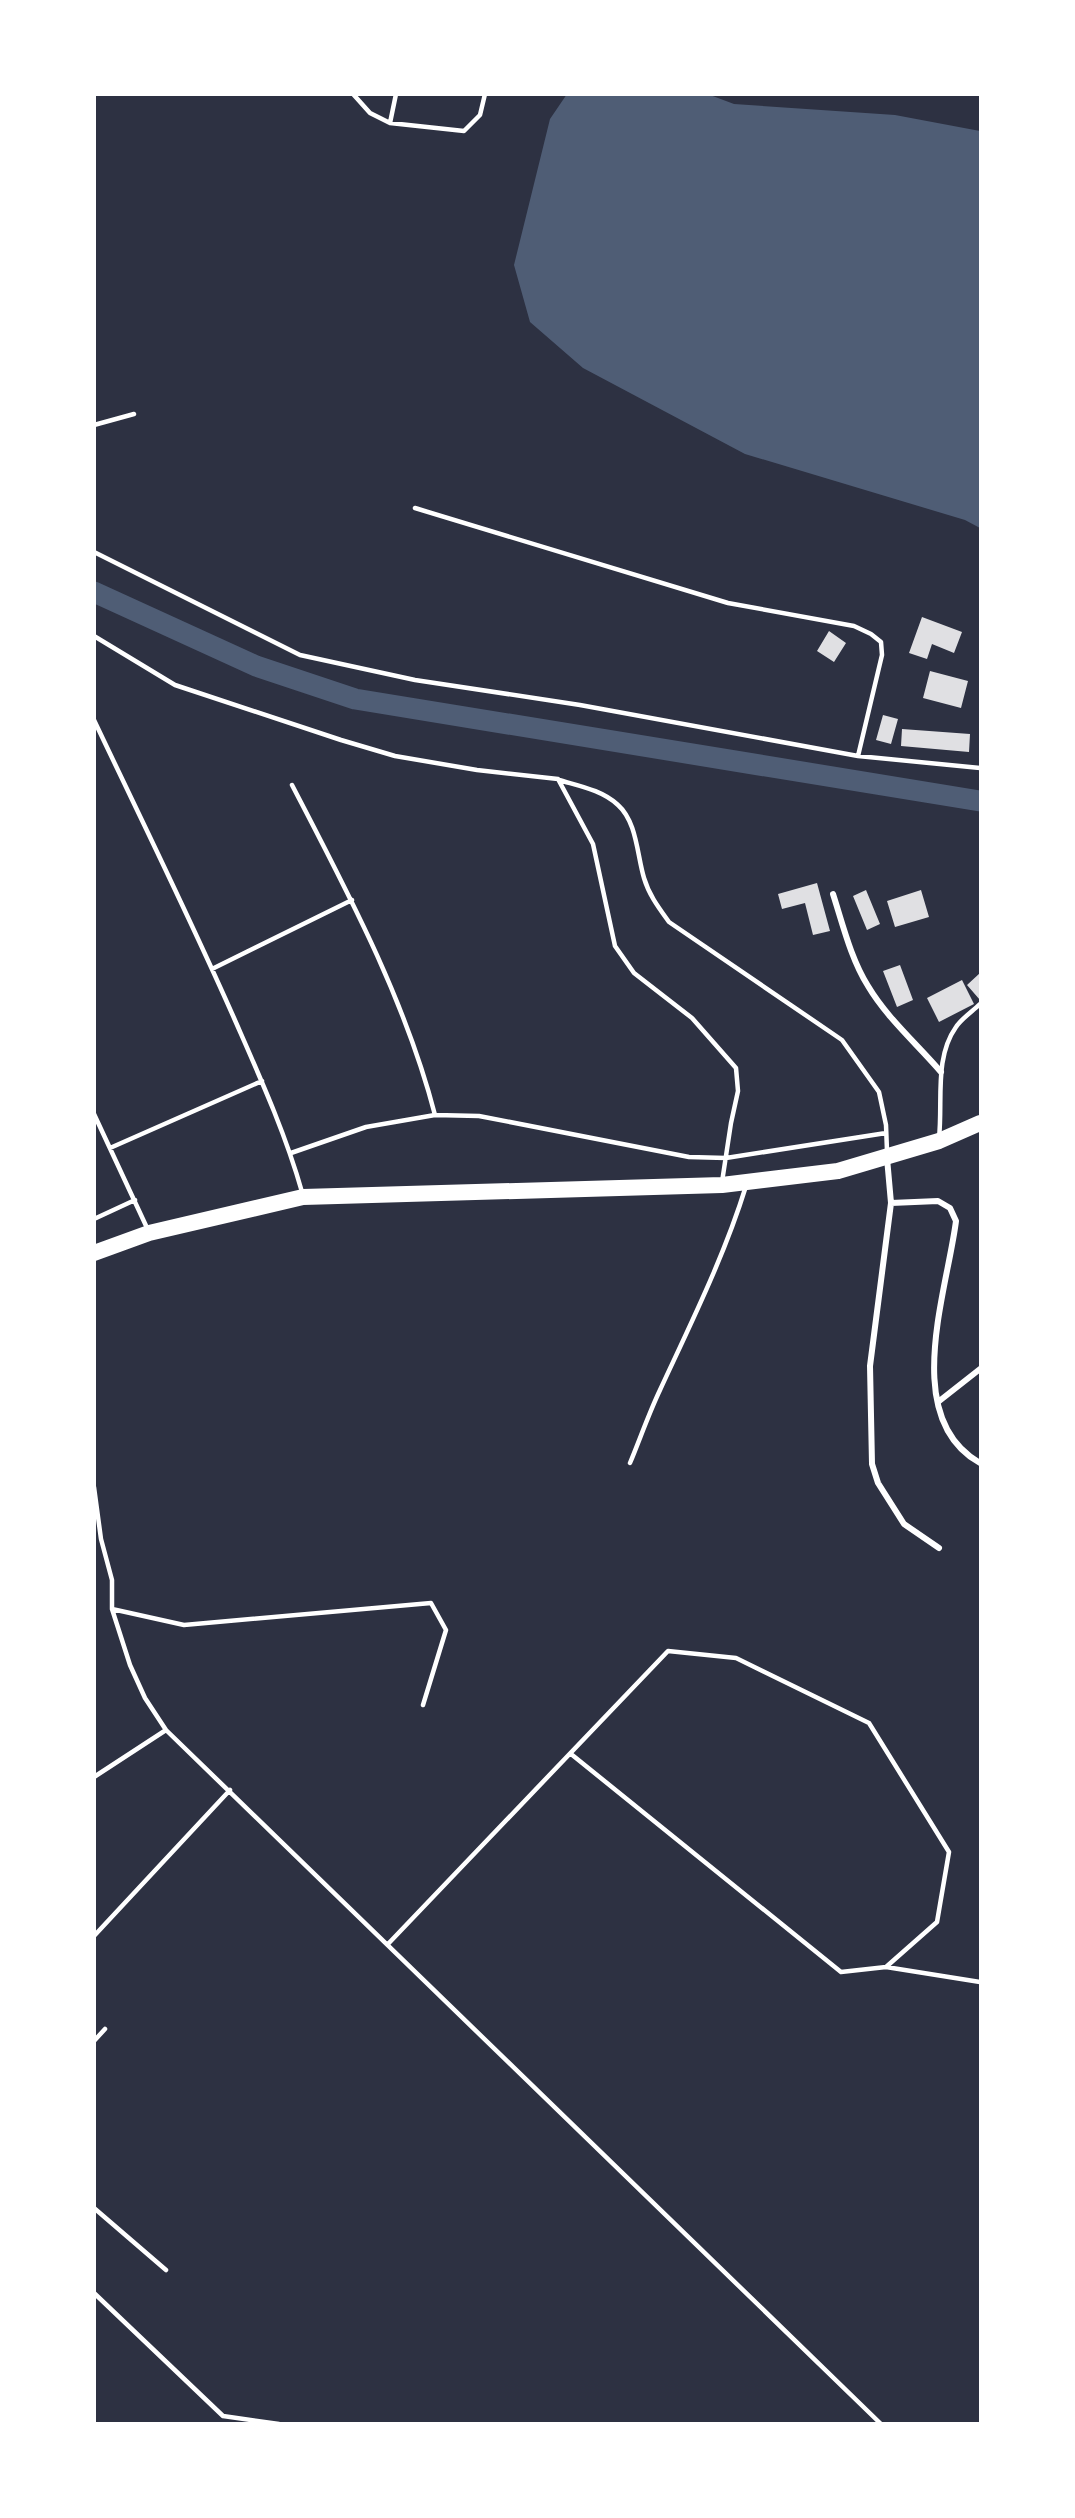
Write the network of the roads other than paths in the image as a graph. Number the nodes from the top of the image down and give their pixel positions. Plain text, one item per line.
1 (353, 94) edge
2 (396, 94) edge
3 (485, 94) edge
4 (390, 123) junction
5 (134, 414) dead end
6 (94, 425) edge
7 (415, 508) dead end
8 (94, 552) edge
9 (94, 636) edge
10 (94, 720) edge
11 (858, 756) junction
12 (981, 768) edge
13 (558, 779) junction
14 (292, 785) dead end
15 (833, 894) dead end
16 (352, 900) junction
17 (212, 969) junction
18 (981, 1004) edge
19 (941, 1072) junction
20 (261, 1081) junction
21 (94, 1114) edge
22 (435, 1114) junction
23 (981, 1123) edge
24 (886, 1133) junction
25 (939, 1140) junction
26 (110, 1148) junction
27 (291, 1153) junction
28 (887, 1157) junction
29 (726, 1158) junction
30 (748, 1182) junction
31 (722, 1185) junction
32 (303, 1197) junction
33 (135, 1200) junction
34 (891, 1203) junction
35 (94, 1219) edge
36 (149, 1233) junction
37 (94, 1253) edge
38 (981, 1369) edge
39 (938, 1402) junction
40 (630, 1463) dead end
41 (981, 1463) edge
42 (94, 1487) edge
43 (101, 1539) junction
44 (94, 1541) edge
45 (939, 1548) dead end
46 (112, 1609) junction
47 (423, 1705) dead end
48 (166, 1730) junction
49 (571, 1754) junction
50 (94, 1777) edge
51 (230, 1790) junction
52 (94, 1936) edge
53 (388, 1944) junction
54 (886, 1967) junction
55 (981, 1982) edge
56 (105, 2029) dead end
57 (94, 2041) edge
58 (94, 2208) edge
59 (166, 2270) dead end
60 (94, 2293) edge
61 (279, 2424) edge
62 (881, 2424) edge

1 - 4 lane
2 - 4 lane
3 - 4 lane
5 - 6 lane
7 - 11 lane
8 - 11 lane
9 - 13 lane
10 - 17 lane
11 - 12 lane
13 - 24 lane
13 - 29 lane
14 - 16 lane
15 - 19 street
16 - 17 lane
16 - 22 lane
17 - 20 lane
18 - 19 lane
19 - 25 lane
20 - 26 lane
20 - 27 lane
21 - 26 lane
22 - 27 lane
22 - 29 lane
23 - 25 highway
24 - 28 lane
24 - 29 lane
25 - 28 highway
26 - 33 lane
27 - 32 lane
28 - 30 highway
28 - 34 street
29 - 31 lane
30 - 31 highway
30 - 40 lane
31 - 32 highway
32 - 36 highway
33 - 35 lane
33 - 36 lane
34 - 39 street
34 - 45 street
36 - 37 highway
38 - 39 street
39 - 41 street
42 - 43 lane
43 - 44 lane
43 - 46 lane
46 - 47 lane
46 - 48 lane
48 - 50 lane
48 - 51 lane
49 - 53 lane
49 - 54 lane
49 - 54 lane
51 - 52 lane
51 - 53 lane
53 - 62 lane
54 - 55 lane
56 - 57 lane
58 - 59 lane
60 - 61 lane

